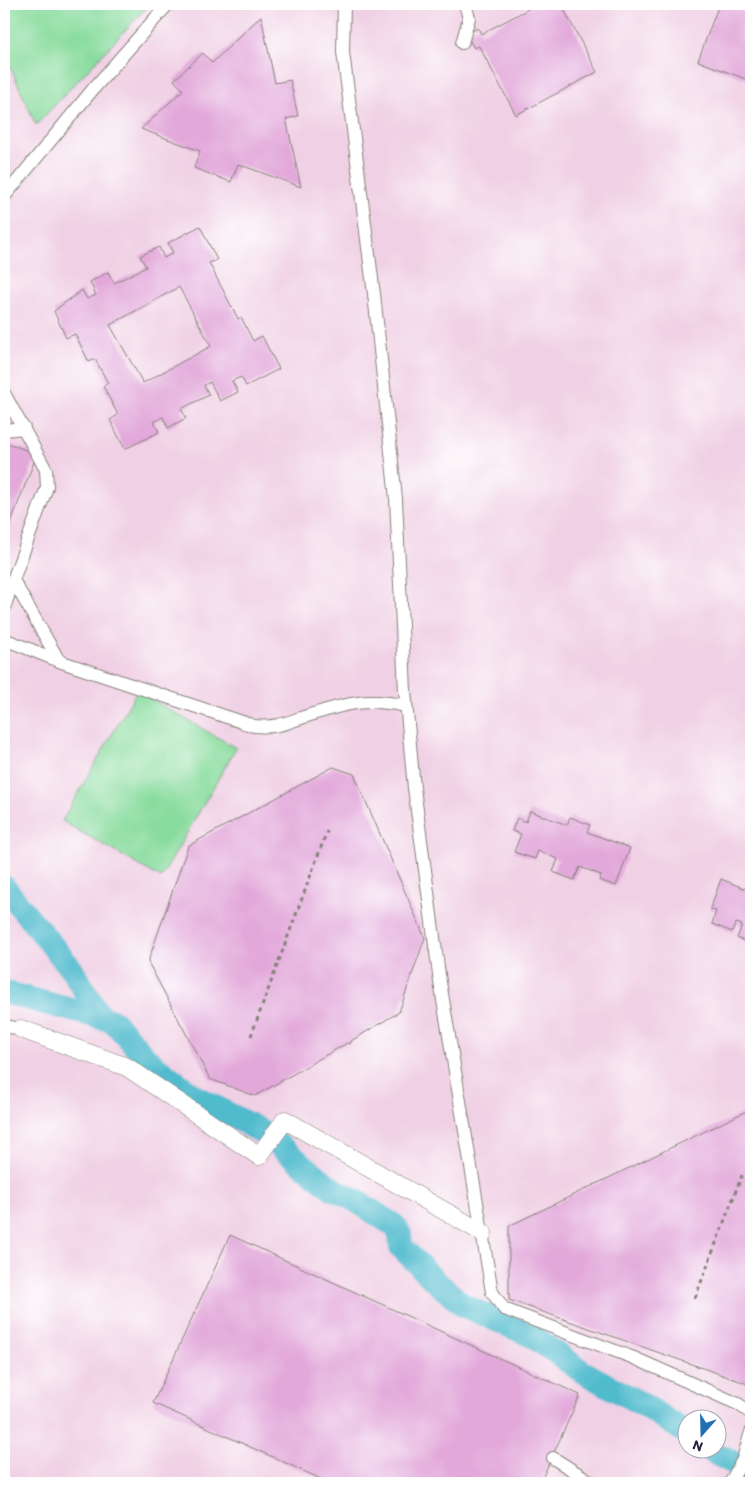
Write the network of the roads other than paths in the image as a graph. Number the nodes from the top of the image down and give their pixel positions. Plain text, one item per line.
1 (168, 4) edge
2 (344, 4) edge
3 (465, 4) edge
4 (462, 44) dead end
5 (4, 197) edge
6 (4, 393) edge
7 (24, 428) junction
8 (4, 430) edge
9 (13, 580) junction
10 (4, 609) edge
11 (4, 639) edge
12 (59, 661) junction
13 (406, 706) junction
14 (4, 1026) edge
15 (21, 1029) joint
16 (483, 1233) junction
17 (751, 1413) edge
18 (751, 1432) edge
19 (553, 1458) dead end
20 (733, 1479) edge
21 (593, 1483) edge

1 - 5 lane
2 - 13 lane
3 - 4 lane
6 - 7 lane
7 - 8 lane
7 - 9 lane
9 - 10 lane
9 - 12 lane
11 - 12 lane
12 - 13 lane
13 - 16 lane
14 - 15 lane
15 - 16 street
16 - 17 lane
18 - 20 lane
19 - 21 lane

